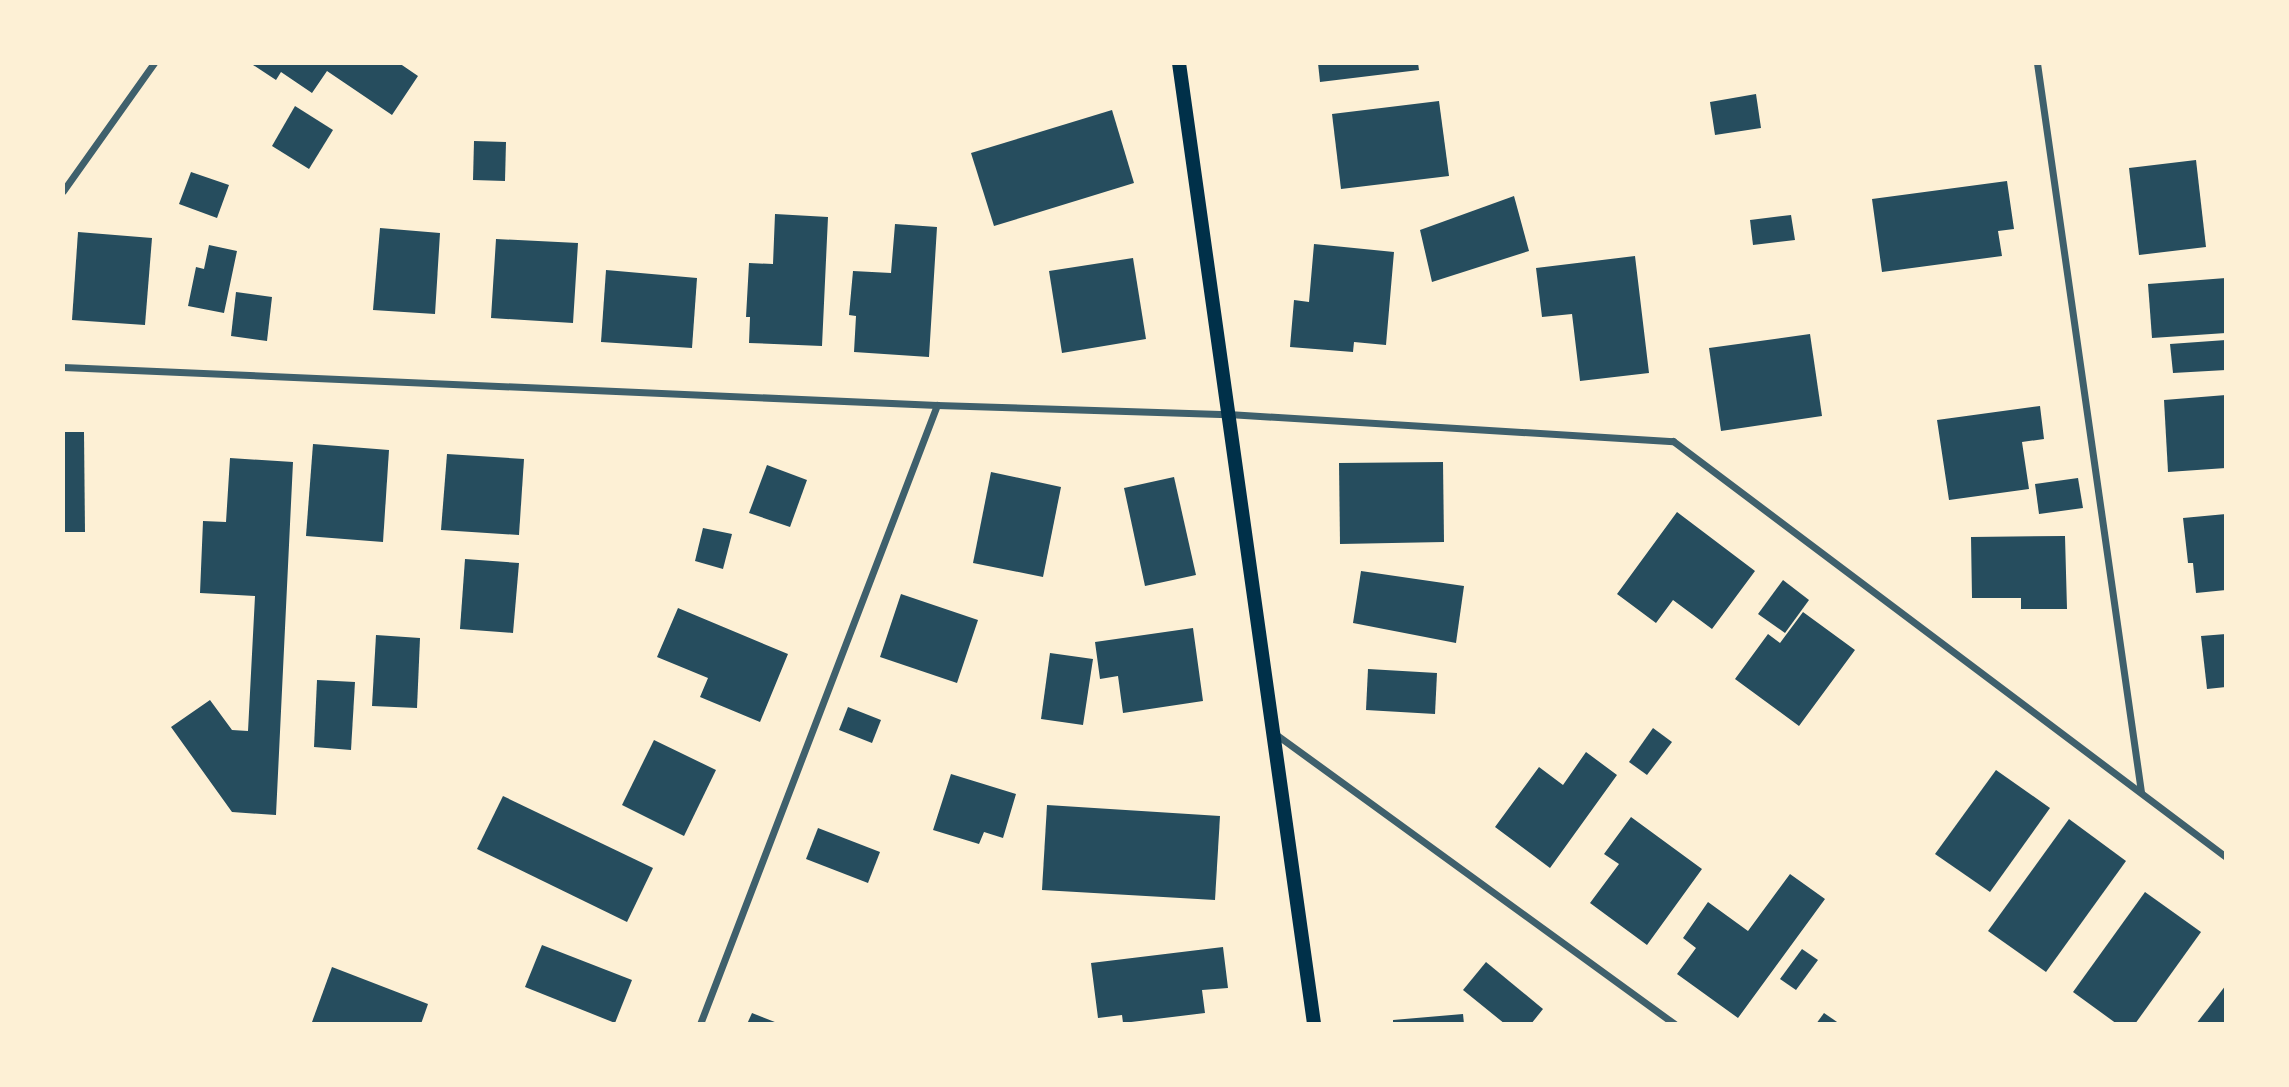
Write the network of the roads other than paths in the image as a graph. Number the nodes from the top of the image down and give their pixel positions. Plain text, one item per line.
1 (154, 63) edge
2 (1180, 63) edge
3 (2037, 63) edge
4 (63, 191) edge
5 (63, 367) edge
6 (937, 405) junction
7 (1228, 414) junction
8 (1271, 730) junction
9 (2141, 792) junction
10 (2226, 858) edge
11 (700, 1024) edge
12 (1314, 1024) edge
13 (1675, 1024) edge

1 - 4 street
2 - 7 main road
3 - 9 street
5 - 6 street
6 - 7 street
6 - 11 street
7 - 8 main road
7 - 9 street
8 - 12 main road
8 - 13 street
9 - 10 street

